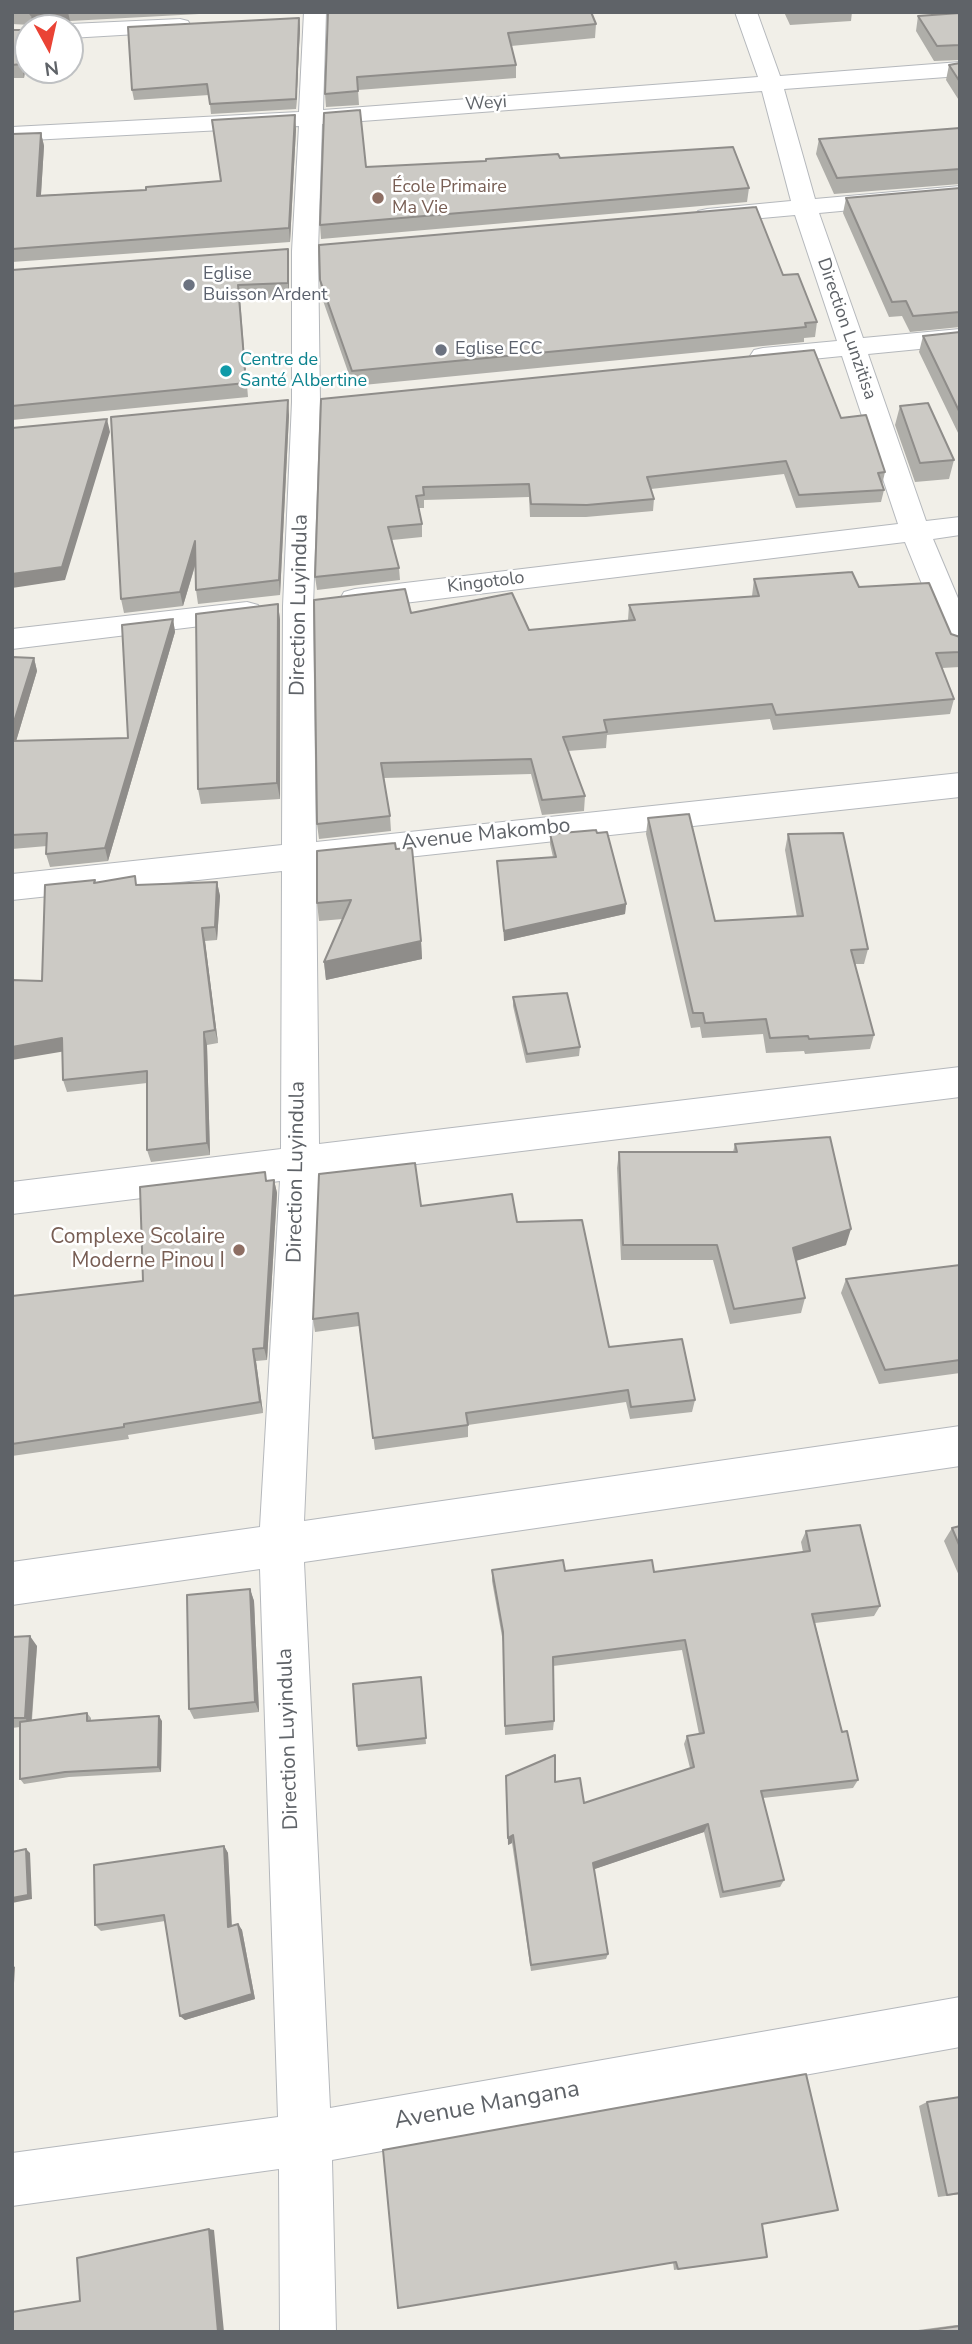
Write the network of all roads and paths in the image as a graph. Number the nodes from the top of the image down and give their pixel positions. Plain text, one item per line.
1 (746, 12) edge
2 (315, 17) edge
3 (206, 24) edge
4 (84, 30) edge
5 (960, 69) edge
6 (771, 82) junction
7 (309, 118) junction
8 (12, 134) edge
9 (960, 193) edge
10 (805, 208) junction
11 (680, 218) edge
12 (960, 337) edge
13 (853, 347) junction
14 (743, 358) edge
15 (960, 526) edge
16 (915, 531) junction
17 (298, 606) junction
18 (12, 639) edge
19 (960, 641) edge
20 (960, 785) edge
21 (299, 855) junction
22 (12, 887) edge
23 (960, 1082) edge
24 (300, 1164) junction
25 (12, 1198) edge
26 (960, 1446) edge
27 (281, 1544) junction
28 (12, 1584) edge
29 (960, 2022) edge
30 (304, 2138) junction
31 (12, 2180) edge
32 (308, 2332) edge

1 - 6 street, Direction Lunzitisa
2 - 7 street, Direction Luyindula
3 - 4 street
5 - 6 street, Weyi
6 - 7 street, Weyi
6 - 10 street, Direction Lunzitisa
7 - 8 street, Weyi
7 - 17 street, Direction Luyindula
9 - 10 street
10 - 11 street
10 - 13 street, Direction Lunzitisa
12 - 13 street
13 - 14 street
13 - 16 street, Direction Lunzitisa
15 - 16 street, Kingotolo
16 - 17 street, Kingotolo
16 - 19 street, Direction Lunzitisa
17 - 18 street, Kingotolo
17 - 21 street, Direction Luyindula
20 - 21 street, Avenue Makombo
21 - 22 street, Avenue Makombo
21 - 24 street, Direction Luyindula
23 - 24 street
24 - 25 street
24 - 27 street, Direction Luyindula
26 - 27 street
27 - 28 street
27 - 30 street, Direction Luyindula
29 - 30 street, Avenue Mangana
30 - 31 street, Avenue Mangana
30 - 32 street, Direction Luyindula

